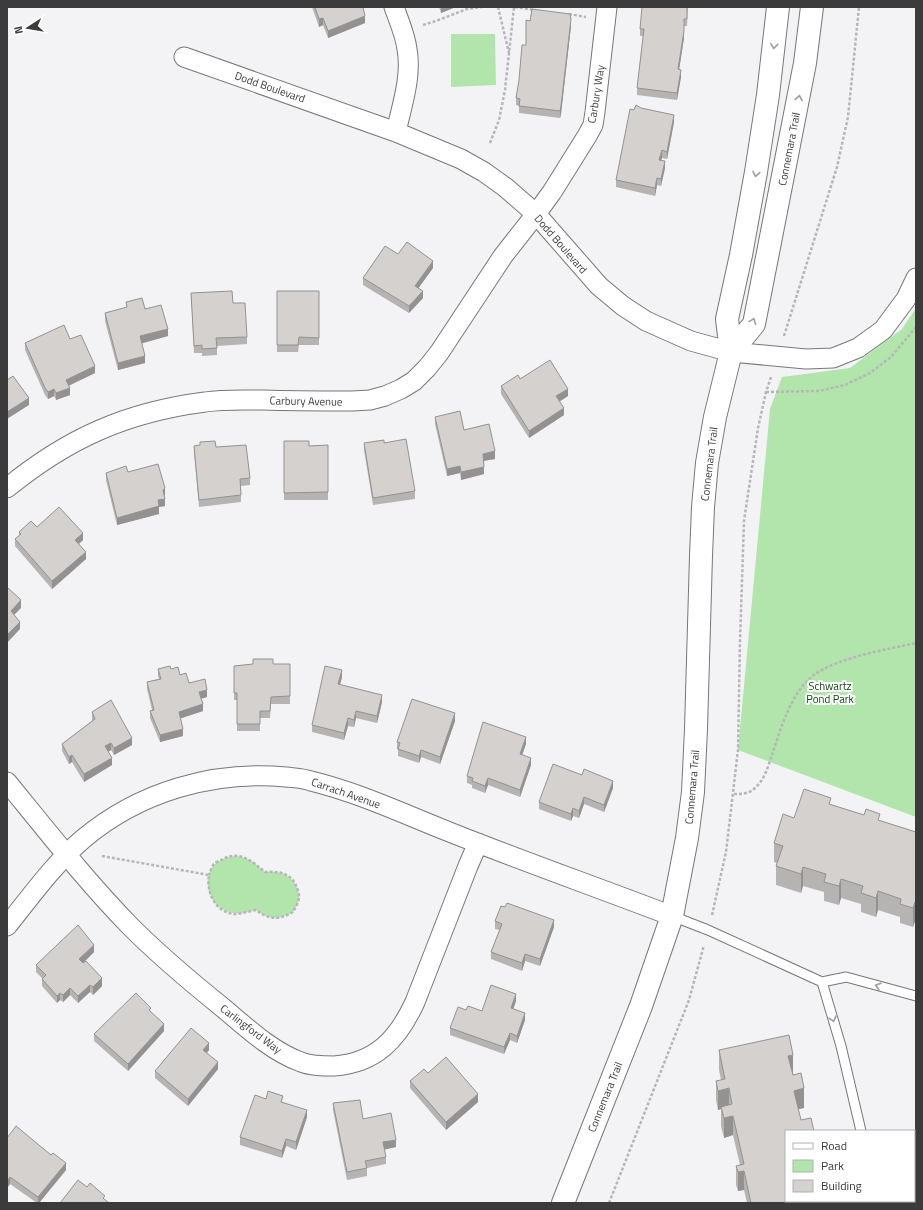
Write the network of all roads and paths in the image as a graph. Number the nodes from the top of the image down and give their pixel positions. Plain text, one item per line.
1 (394, 7) edge
2 (482, 7) edge
3 (498, 7) edge
4 (515, 7) edge
5 (778, 7) edge
6 (812, 7) edge
7 (859, 7) edge
8 (538, 10) edge
9 (607, 13) edge
10 (568, 14) edge
11 (403, 30) junction
12 (509, 55) junction
13 (184, 57) dead end
14 (396, 132) junction
15 (490, 142) dead end
16 (536, 214) junction
17 (916, 278) edge
18 (731, 352) junction
19 (777, 357) junction
20 (7, 488) edge
21 (916, 643) edge
22 (7, 782) edge
23 (734, 794) junction
24 (478, 843) junction
25 (67, 855) junction
26 (102, 856) dead end
27 (209, 875) junction
28 (672, 916) junction
29 (7, 926) edge
30 (708, 930) junction
31 (822, 982) junction
32 (916, 996) edge
33 (861, 1130) edge
34 (563, 1203) edge
35 (609, 1203) edge

1 - 11 street
2 - 11 path
3 - 12 path
4 - 8 path
4 - 12 path
5 -> 18 street, Connemara Trail
18 -> 6 street, Connemara Trail
7 - 19 path
9 - 10 path
9 - 16 street, Carbury Way
11 - 14 street
12 - 15 path
13 - 14 street, Dodd Boulevard
14 - 16 street, Dodd Boulevard
16 - 18 street, Dodd Boulevard
16 - 20 street, Carbury Avenue
17 - 19 street, Dodd Boulevard
18 - 19 street, Dodd Boulevard
18 - 28 street, Connemara Trail
19 - 23 path
21 - 23 path
22 - 25 street, Carlingford Way
23 - 30 path
24 - 25 street, Carrach Avenue
24 - 25 street, Carlingford Way
24 - 28 street, Carrach Avenue
25 - 29 street, Carrach Avenue
26 - 27 path
27 - 27 path
28 - 30 lane
28 - 34 street, Connemara Trail
30 - 31 lane
30 - 35 path
32 -> 31 lane
31 -> 33 lane

